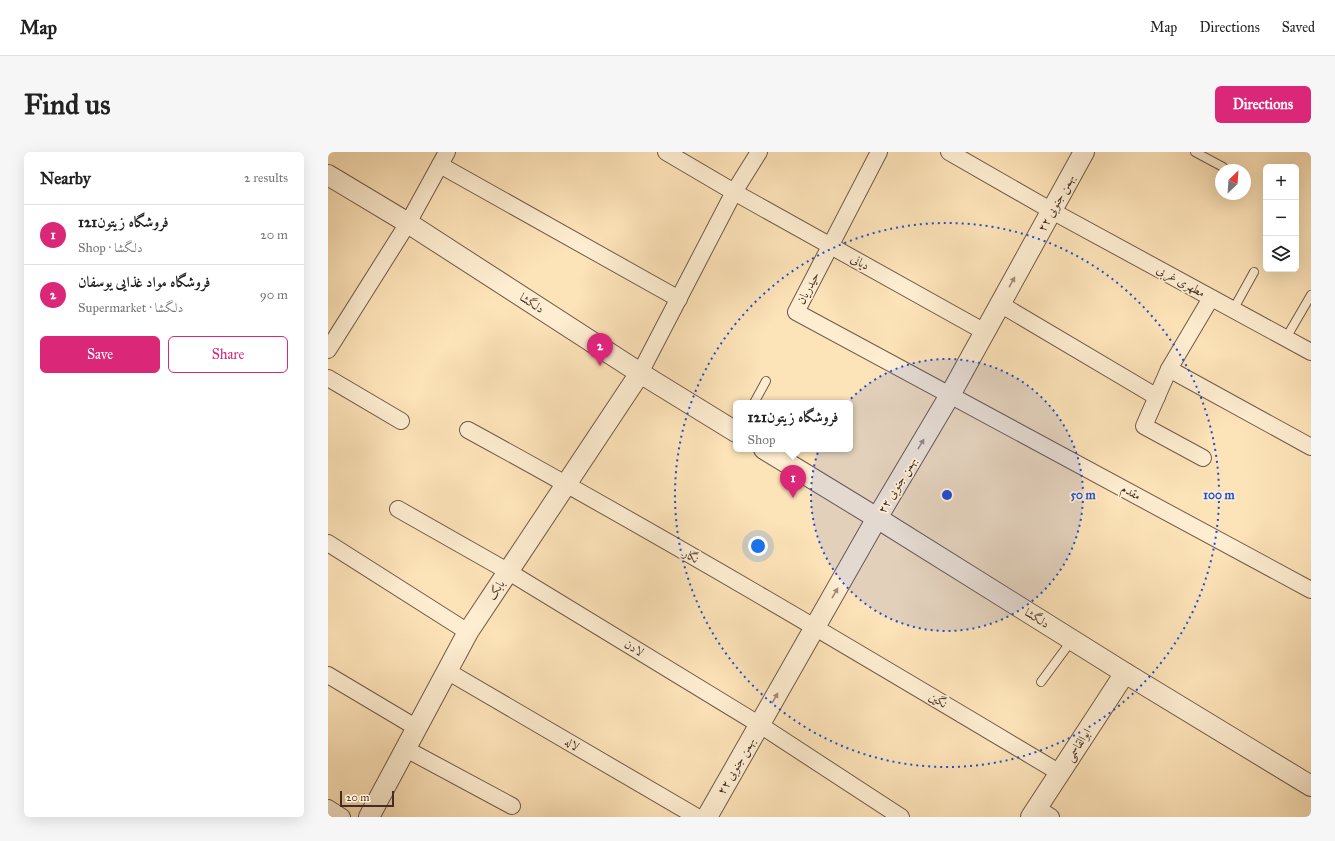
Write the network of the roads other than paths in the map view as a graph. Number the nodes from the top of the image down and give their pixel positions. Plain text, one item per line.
1 (666, 152) edge
2 (759, 152) edge
3 (879, 152) edge
4 (949, 152) edge
5 (1084, 152) edge
6 (1195, 152) edge
7 (443, 159) edge
8 (1217, 164) edge
9 (328, 175) edge
10 (734, 192) junction
11 (1052, 211) junction
12 (408, 222) junction
13 (831, 245) junction
14 (1254, 272) dead end
15 (1311, 295) edge
16 (1211, 298) junction
17 (679, 299) junction
18 (1000, 304) junction
19 (1233, 310) junction
20 (985, 332) junction
21 (1286, 338) junction
22 (328, 350) edge
23 (1311, 352) edge
24 (1169, 369) junction
25 (640, 373) junction
26 (328, 378) edge
27 (766, 381) dead end
28 (950, 395) junction
29 (1157, 397) junction
30 (756, 400) edge
31 (401, 421) dead end
32 (468, 430) dead end
33 (733, 430) edge
34 (1311, 447) edge
35 (769, 452) edge
36 (1203, 458) dead end
37 (567, 484) junction
38 (398, 509) dead end
39 (877, 518) junction
40 (328, 543) edge
41 (508, 572) junction
42 (1311, 590) edge
43 (815, 627) junction
44 (468, 632) junction
45 (1072, 640) junction
46 (447, 672) junction
47 (1125, 673) junction
48 (328, 675) edge
49 (1041, 682) dead end
50 (760, 725) junction
51 (417, 728) junction
52 (406, 749) junction
53 (1060, 773) junction
54 (1311, 786) edge
55 (512, 806) dead end
56 (328, 808) edge
57 (1040, 814) edge
58 (342, 817) edge
59 (369, 817) edge
60 (697, 817) edge
61 (707, 817) edge
62 (901, 817) edge

1 - 10 street, دیانی
2 - 10 street
3 - 13 street, حیدریان
4 - 11 street, مطهری غربی
5 - 11 street, ۲۲ بهمن جنوبی
6 - 8 lane
7 - 12 street
7 - 17 street
9 - 12 street, دلگشا
10 - 13 street, دیانی
10 - 17 street
11 - 16 street, مطهری غربی
18 -> 11 street, ۲۲ بهمن جنوبی
12 - 22 street
12 - 25 street, دلگشا
13 - 20 street, دیانی
13 - 28 street, حیدریان
14 - 19 lane
15 - 21 lane
16 - 19 street, مطهری غربی
16 - 24 street
17 - 25 street
18 - 20 street, ۲۲ بهمن جنوبی
18 - 29 street
19 - 21 street, مطهری غربی
20 - 28 street, ۲۲ بهمن جنوبی
21 - 23 street, مطهری غربی
24 - 29 street
24 - 34 street
25 - 33 street, دلگشا
25 - 37 street, بابک
26 - 31 street
27 - 30 lane
39 -> 28 street, ۲۲ بهمن جنوبی
28 - 42 street, مقدم
29 - 36 street
32 - 37 street, نگار
35 - 39 street, دلگشا
37 - 41 street, بابک
37 - 43 street, نگار
38 - 41 street, لادن
43 -> 39 street, ۲۲ بهمن جنوبی
39 - 45 street, دلگشا
40 - 44 street
41 - 44 street, بابک
41 - 50 street, لادن
50 -> 43 street, ۲۲ بهمن جنوبی
43 - 53 street, نگین
44 - 46 street, بابک
45 - 47 street, دلگشا
45 - 49 lane
46 - 51 street, بابک
46 - 60 street, لاله
47 - 53 street, ابوالقاسمی
47 - 54 street, دلگشا
48 - 51 street
50 - 61 street, ۲۲ بهمن جنوبی
50 - 62 street, لادن
51 - 52 street, بابک
52 - 55 street
52 - 59 street, بابک
53 - 57 street, ابوالقاسمی
56 - 58 street

